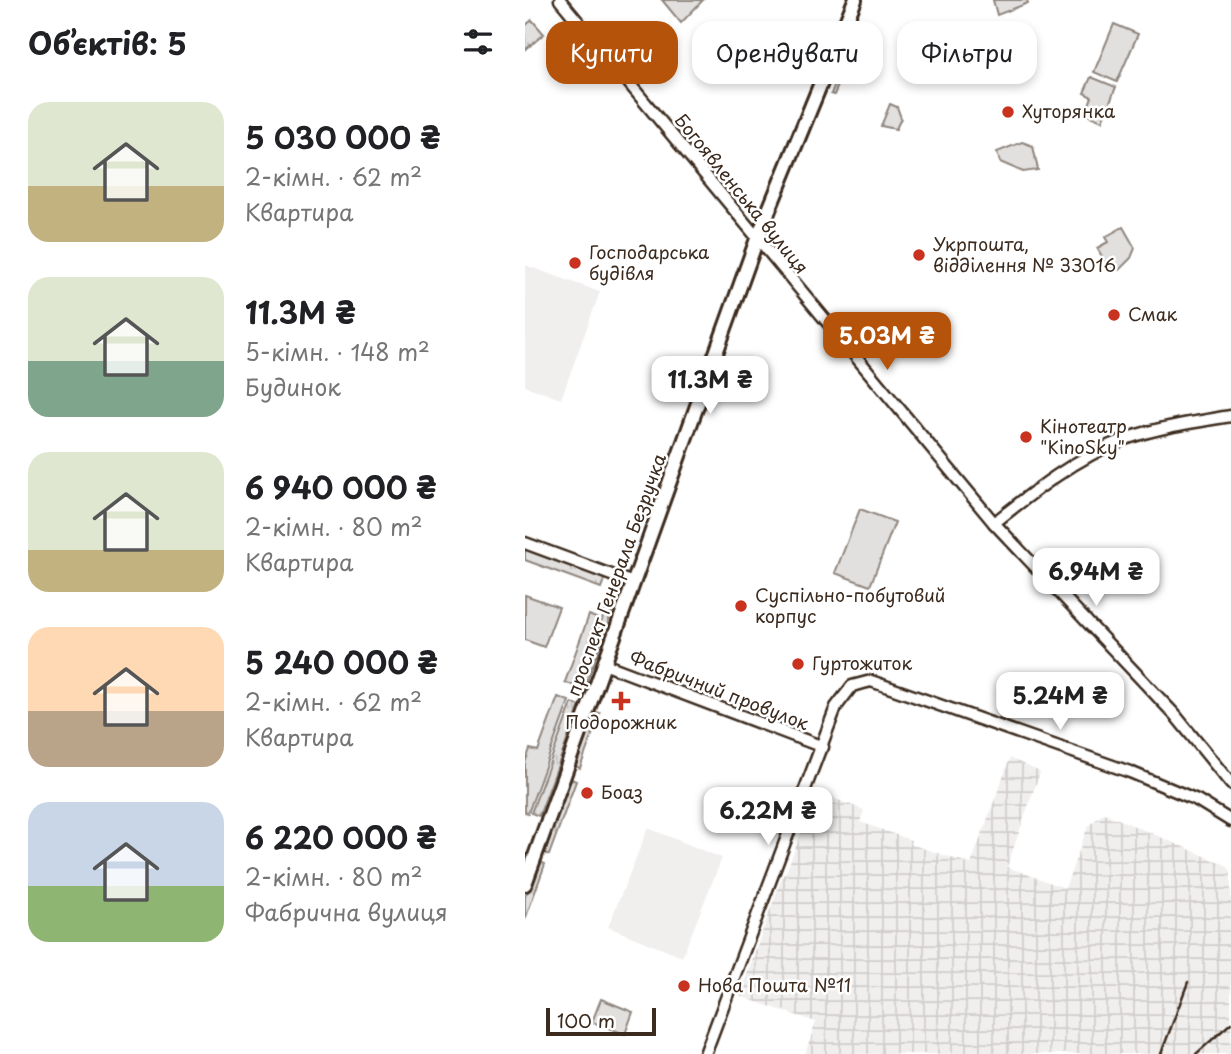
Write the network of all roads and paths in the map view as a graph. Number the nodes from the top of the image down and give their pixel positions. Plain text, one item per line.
1 (560, 0) edge
2 (855, 0) edge
3 (757, 239) junction
4 (1231, 416) edge
5 (994, 523) junction
6 (525, 542) edge
7 (633, 583) junction
8 (604, 664) junction
9 (823, 747) junction
10 (1231, 784) edge
11 (1231, 821) edge
12 (525, 884) edge
13 (705, 1054) edge

1 - 3 street, Богоявленська вулиця
2 - 3 main road, проспект Генерала Безручка
3 - 5 street, Богоявленська вулиця
3 - 7 main road, проспект Генерала Безручка
4 - 5 street
5 - 10 street, Богоявленська вулиця
6 - 7 street
7 - 8 main road, проспект Генерала Безручка
8 - 9 street, Фабричний провулок
8 - 12 main road, проспект Генерала Безручка
9 - 11 street
9 - 13 street

